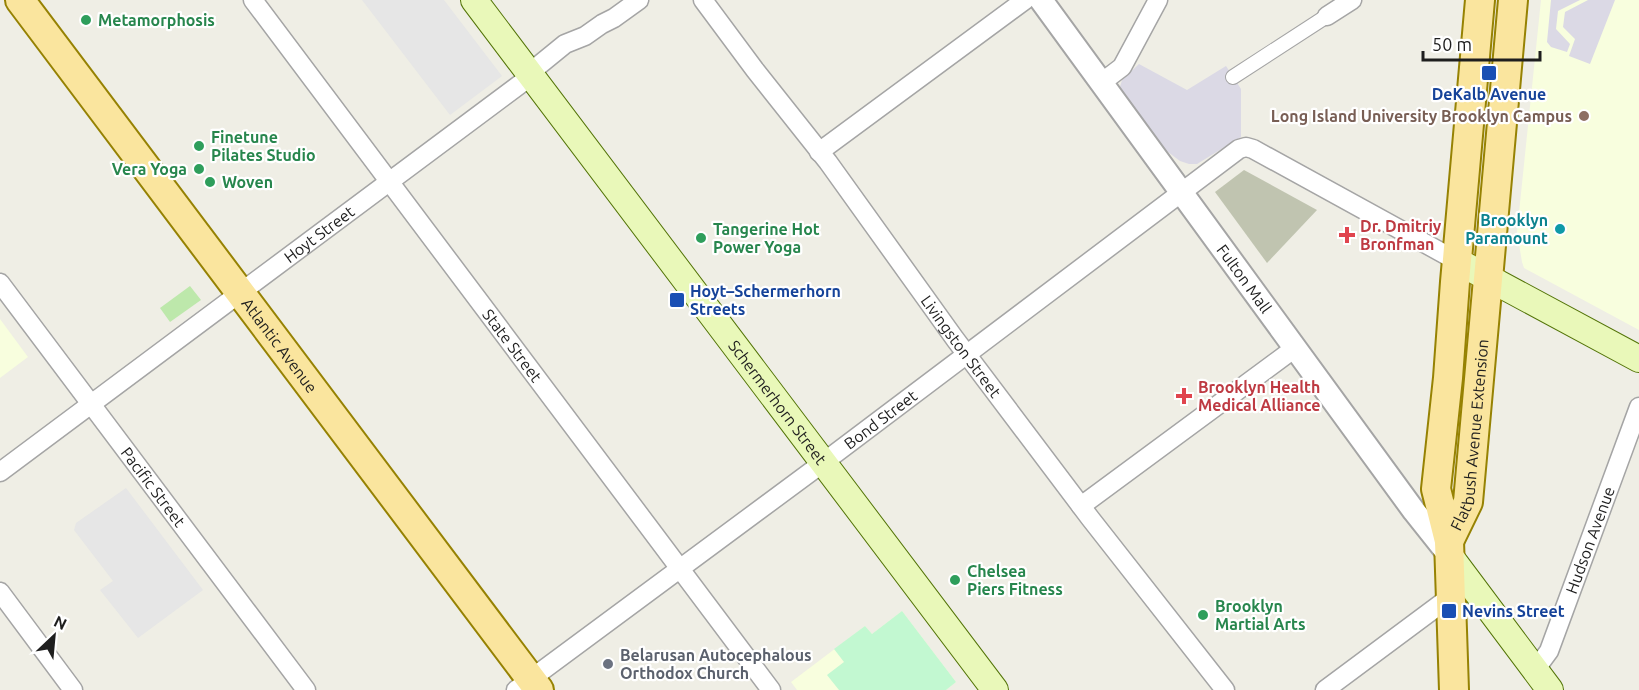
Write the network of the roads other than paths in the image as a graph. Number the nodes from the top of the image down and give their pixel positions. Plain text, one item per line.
1 (20, 0) edge
2 (253, 0) edge
3 (474, 0) edge
4 (639, 0) edge
5 (704, 0) edge
6 (1025, 0) edge
7 (1041, 0) edge
8 (1158, 0) edge
9 (1352, 0) edge
10 (1480, 0) edge
11 (1513, 0) edge
12 (1327, 16) joint
13 (531, 76) junction
14 (1233, 77) dead end
15 (1101, 83) junction
16 (819, 152) junction
17 (389, 182) junction
18 (1182, 193) junction
19 (1457, 261) junction
20 (1487, 277) junction
21 (0, 282) edge
22 (240, 293) junction
23 (1295, 348) junction
24 (966, 354) junction
25 (1639, 359) edge
26 (91, 404) junction
27 (1639, 407) edge
28 (824, 462) junction
29 (0, 472) edge
30 (1081, 506) junction
31 (1449, 548) junction
32 (680, 568) junction
33 (0, 592) edge
34 (1450, 597) junction
35 (1535, 669) junction
36 (528, 686) edge
37 (73, 690) edge
38 (306, 690) edge
39 (771, 690) edge
40 (995, 690) edge
41 (1225, 690) edge
42 (1325, 690) edge
43 (1454, 690) edge
44 (1550, 690) edge

1 - 22 main road, Atlantic Avenue
2 - 17 street, State Street
3 - 13 main road, Schermerhorn Street
4 - 13 street, Hoyt Street
5 - 16 street, Livingston Street
6 - 16 street
7 - 15 street, Fulton Mall
8 - 15 street
9 - 12 street
10 - 19 main road, Flatbush Avenue Extension
11 - 20 main road, Flatbush Avenue Extension
12 - 14 street
13 - 17 street, Hoyt Street
13 - 28 main road, Schermerhorn Street
15 - 18 street, Fulton Mall
16 - 24 street, Livingston Street
17 - 22 street, Hoyt Street
17 - 32 street, State Street
18 - 19 street, Bond Street
18 - 23 street, Fulton Mall
18 - 24 street, Bond Street
19 - 20 main road
19 - 31 main road, Flatbush Avenue Extension
20 - 25 main road
20 - 31 main road, Flatbush Avenue Extension
21 - 26 street, Pacific Street
22 - 26 street, Hoyt Street
22 - 36 main road, Atlantic Avenue
23 - 30 street
23 - 31 street, Fulton Mall
24 - 28 street, Bond Street
24 - 30 street, Livingston Street
26 - 29 street, Hoyt Street
26 - 38 street, Pacific Street
27 - 35 street, Hudson Avenue
28 - 32 street, Bond Street
28 - 40 main road, Schermerhorn Street
30 - 41 street, Livingston Street
31 - 34 main road
31 - 35 main road
32 - 36 street, Bond Street
32 - 39 street, State Street
33 - 37 street
34 - 42 street
34 - 43 main road
35 - 44 main road

